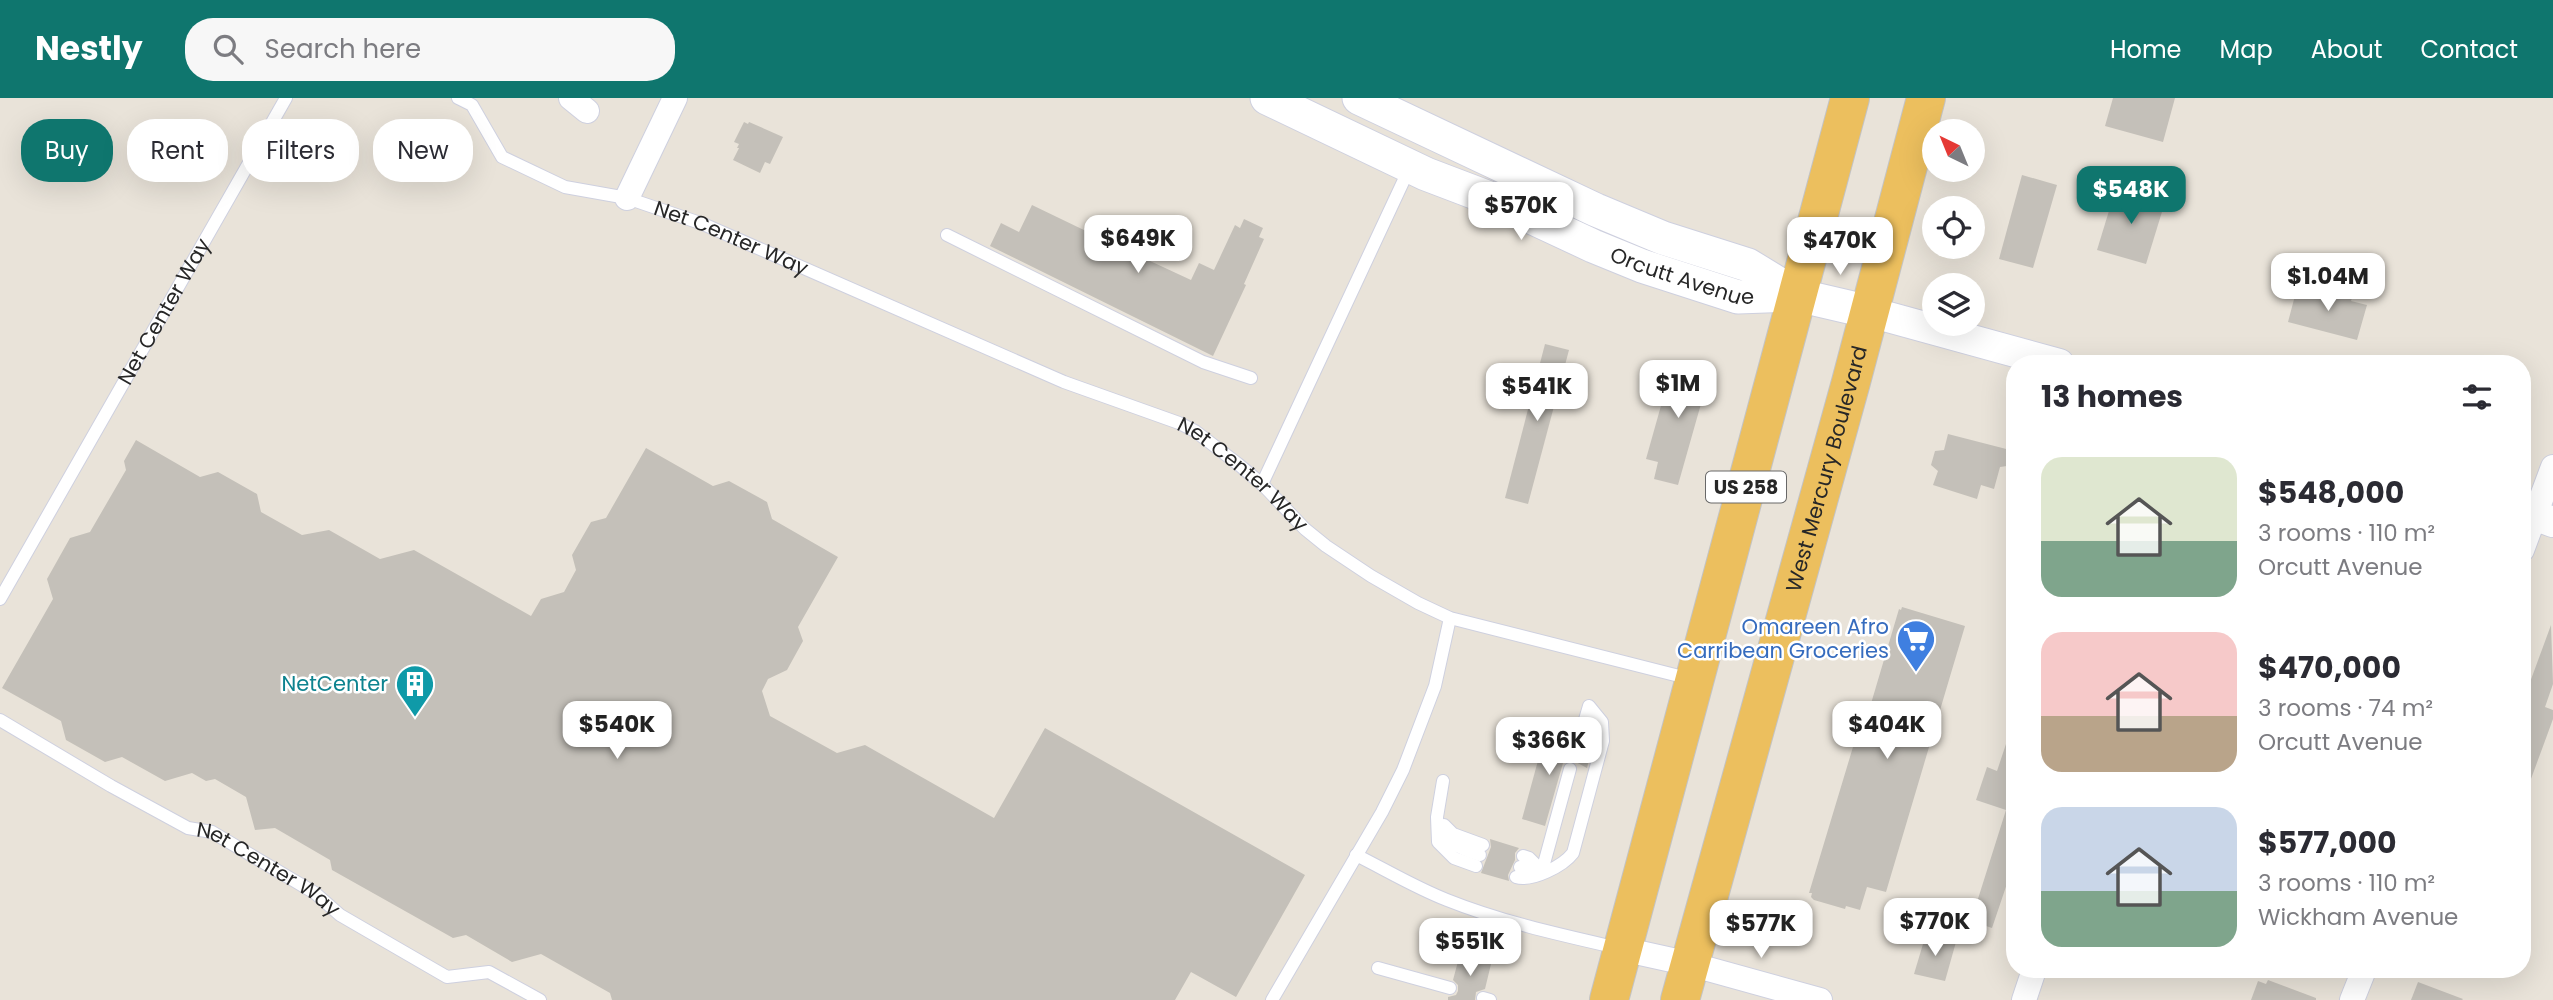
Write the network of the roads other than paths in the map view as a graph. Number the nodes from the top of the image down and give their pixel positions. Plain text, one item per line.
1 (286, 98) edge
2 (458, 98) edge
3 (675, 98) edge
4 (1267, 98) edge
5 (1359, 98) edge
6 (1850, 98) edge
7 (1926, 98) edge
8 (1325, 127) junction
9 (1437, 135) junction
10 (1410, 166) junction
11 (627, 198) junction
12 (947, 234) dead end
13 (1797, 295) junction
14 (1870, 312) junction
15 (2026, 355) edge
16 (1251, 378) dead end
17 (2553, 467) edge
18 (1262, 484) junction
19 (2537, 516) edge
20 (0, 599) edge
21 (1450, 618) junction
22 (1695, 680) junction
23 (0, 720) edge
24 (1577, 747) dead end
25 (1570, 769) dead end
26 (1443, 781) dead end
27 (1437, 817) junction
28 (1356, 855) junction
29 (1542, 871) junction
30 (1622, 949) junction
31 (1690, 964) junction
32 (1378, 968) dead end
33 (2031, 978) edge
34 (2361, 978) edge
35 (1450, 988) dead end
36 (540, 1000) edge
37 (1272, 1000) edge
38 (1609, 1000) edge
39 (1680, 1000) edge
40 (1820, 1000) edge
41 (2024, 1000) edge
42 (2353, 1000) edge

1 - 20 lane, Net Center Way
2 - 11 lane, Net Center Way
3 - 11 street, Net Center Way
4 - 8 main road, Orcutt Avenue
5 - 9 main road, Orcutt Avenue
6 - 13 highway, US 258
7 - 14 highway, West Mercury Boulevard / US 258
8 - 9 main road
8 - 10 main road, Orcutt Avenue
9 - 13 main road, Orcutt Avenue
10 - 13 main road, Orcutt Avenue
10 - 18 lane
11 - 18 lane, Net Center Way
12 - 16 lane
13 - 14 main road, Orcutt Avenue
13 - 22 highway, US 258
14 - 15 street, Orcutt Avenue
14 - 31 highway, West Mercury Boulevard / US 258
17 - 19 street
18 - 21 lane, Net Center Way
21 - 22 lane, Net Center Way
21 - 28 lane
22 - 30 highway, US 258
23 - 36 lane, Net Center Way
24 - 29 lane
25 - 29 lane
26 - 27 lane
27 - 27 lane
28 - 30 lane
28 - 37 lane
29 - 29 lane
30 - 31 street
30 - 38 highway, US 258
31 - 39 highway, West Mercury Boulevard / US 258
31 - 40 street
32 - 35 lane
33 - 41 street
34 - 42 street

